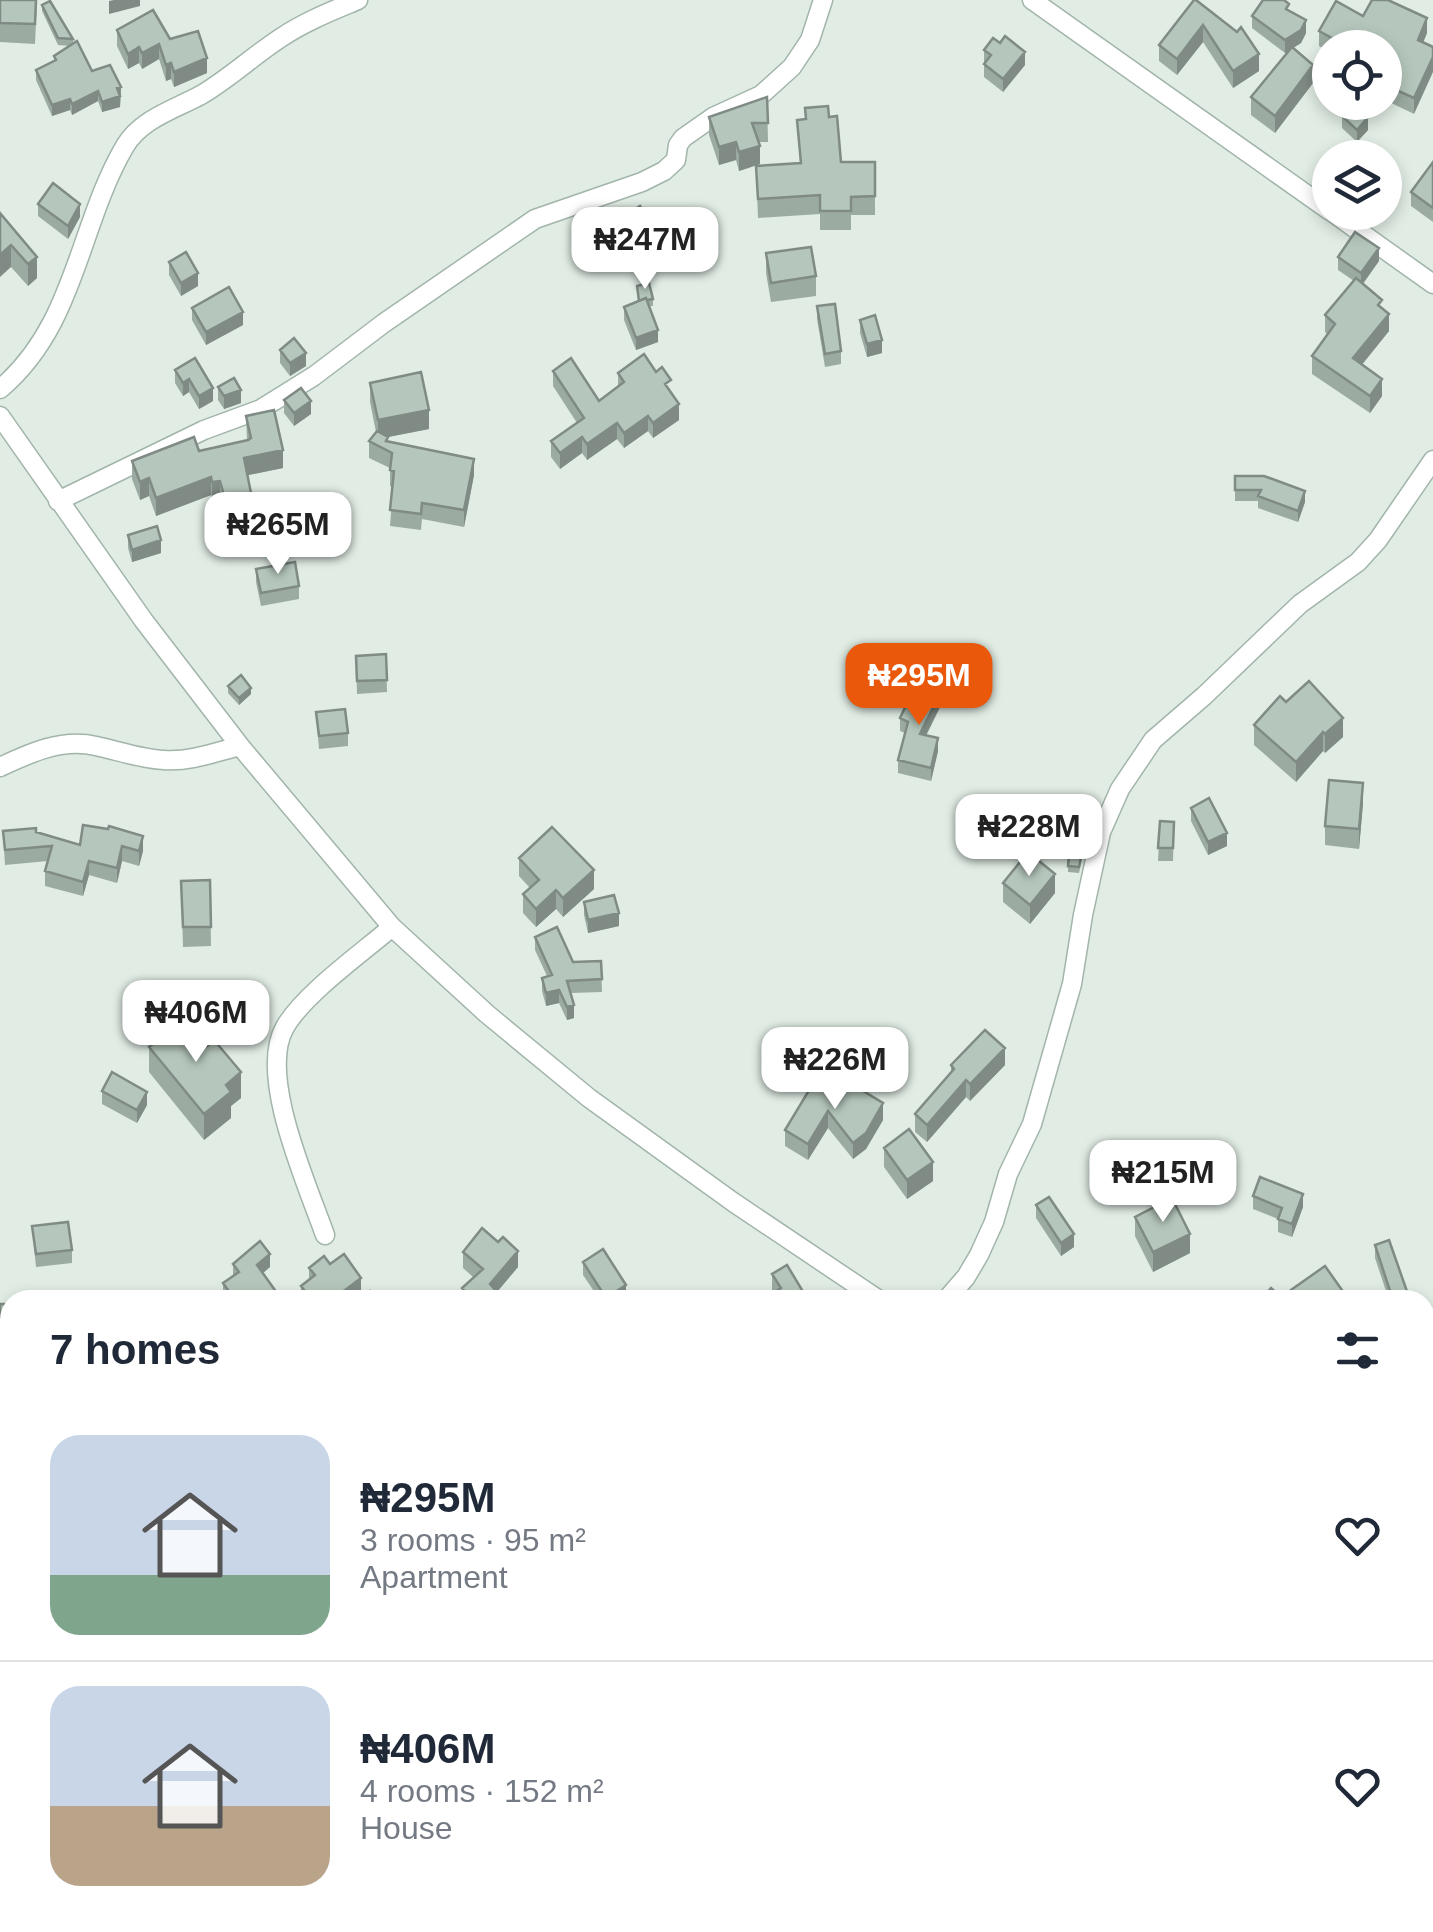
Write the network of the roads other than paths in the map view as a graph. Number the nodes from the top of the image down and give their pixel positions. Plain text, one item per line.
1 (358, 0) edge
2 (823, 0) edge
3 (1032, 0) edge
4 (1312, 199) edge
5 (1356, 230) edge
6 (1433, 284) edge
7 (0, 390) edge
8 (0, 416) edge
9 (1433, 460) edge
10 (58, 500) junction
11 (240, 746) junction
12 (0, 767) edge
13 (392, 927) junction
14 (325, 1235) dead end
15 (865, 1290) edge
16 (955, 1290) edge

1 - 7 street
2 - 10 street
3 - 4 street
5 - 6 street
8 - 10 street
9 - 16 street
10 - 11 street
11 - 12 street
11 - 13 street
13 - 14 street
13 - 15 street

